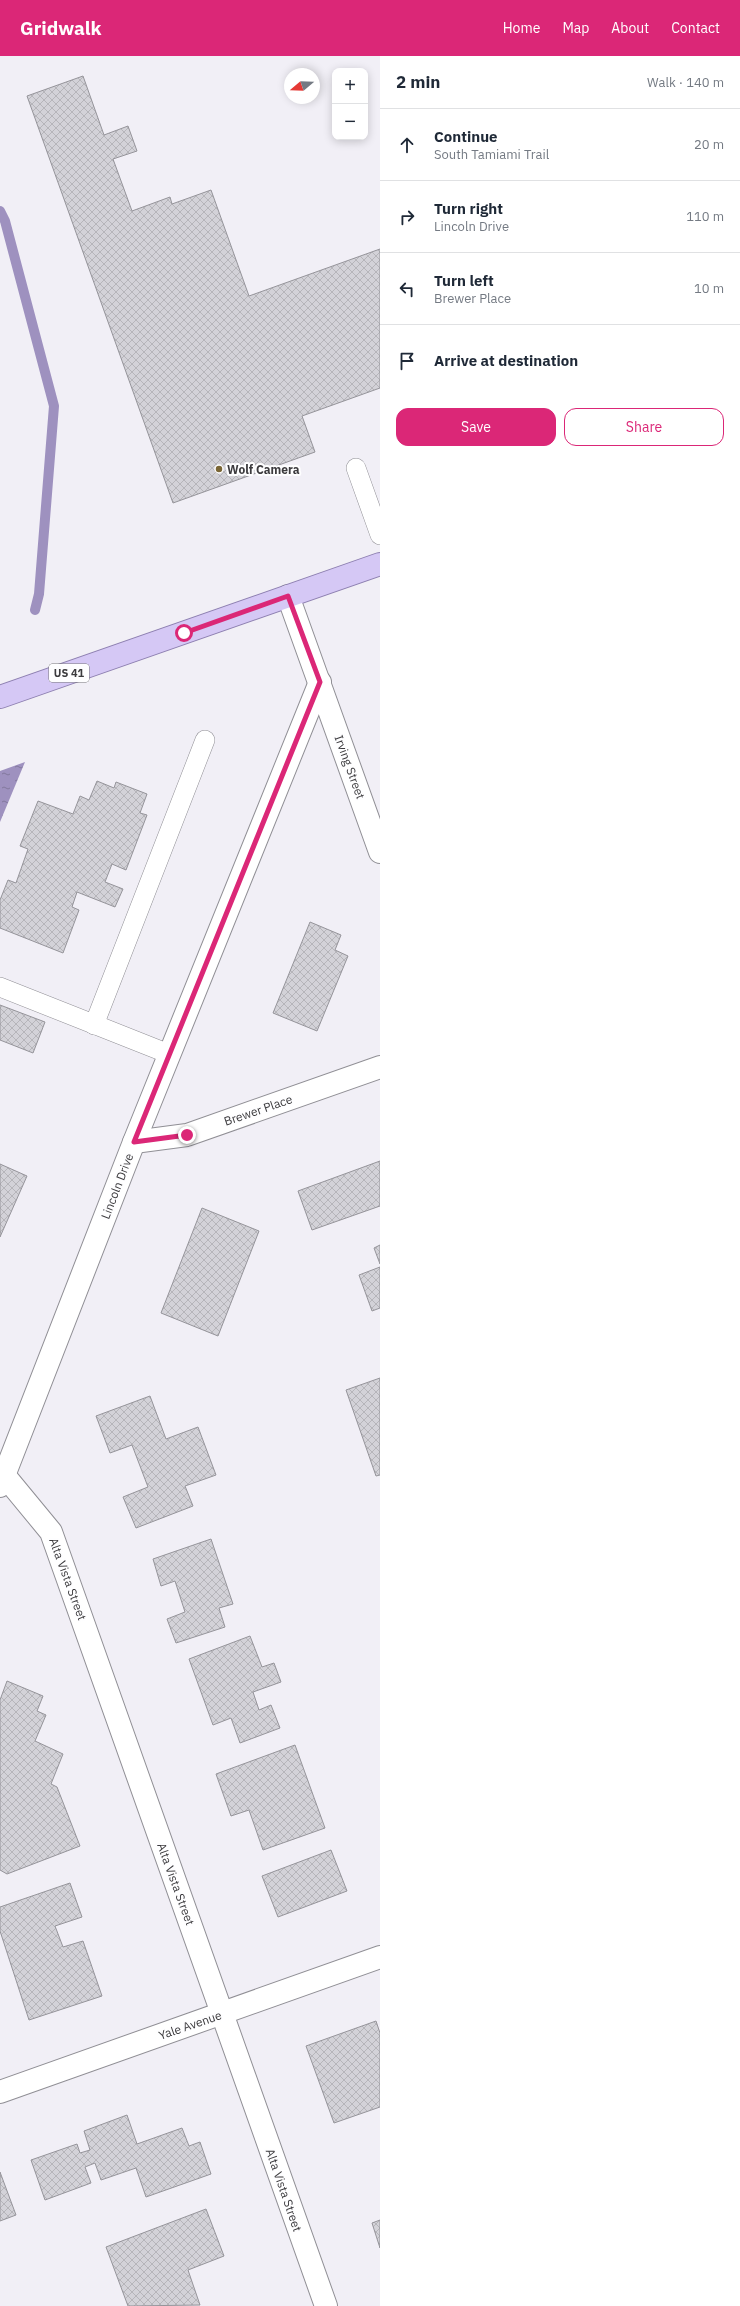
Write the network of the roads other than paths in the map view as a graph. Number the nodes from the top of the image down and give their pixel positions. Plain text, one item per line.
1 (356, 468) dead end
2 (380, 535) edge
3 (380, 564) edge
4 (288, 596) junction
5 (320, 682) junction
6 (0, 697) edge
7 (205, 740) dead end
8 (380, 852) edge
9 (0, 987) edge
10 (94, 1025) junction
11 (169, 1054) junction
12 (380, 1067) edge
13 (134, 1142) junction
14 (2, 1481) edge
15 (380, 1957) edge
16 (222, 2014) junction
17 (0, 2092) edge
18 (326, 2306) edge

1 - 2 lane
3 - 4 main road, US 41
4 - 5 street
4 - 6 main road, US 41
5 - 8 street, Irving Street
5 - 11 street, Lincoln Drive
7 - 10 lane
9 - 10 lane
10 - 11 lane
11 - 13 street, Lincoln Drive
12 - 13 street, Brewer Place
13 - 14 street, Lincoln Drive
14 - 16 street, Alta Vista Street
15 - 16 street, Yale Avenue
16 - 17 street, Yale Avenue
16 - 18 street, Alta Vista Street

